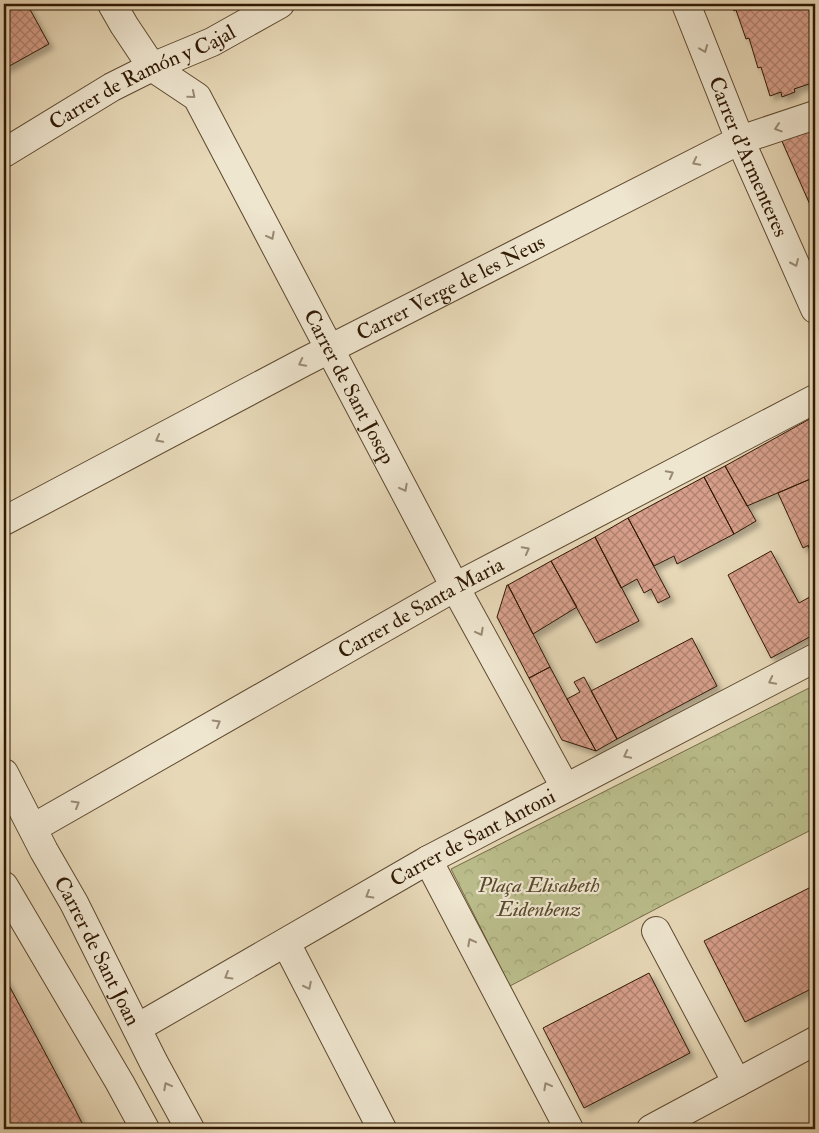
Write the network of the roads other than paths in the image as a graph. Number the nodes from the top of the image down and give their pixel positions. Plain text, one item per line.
1 (112, 4) edge
2 (280, 4) edge
3 (686, 4) edge
4 (152, 66) junction
5 (815, 115) edge
6 (740, 140) junction
7 (4, 154) edge
8 (815, 308) edge
9 (331, 350) junction
10 (815, 398) edge
11 (4, 521) edge
12 (456, 587) junction
13 (815, 658) edge
14 (4, 773) edge
15 (565, 787) junction
16 (34, 828) junction
17 (428, 860) junction
18 (4, 886) edge
19 (656, 932) dead end
20 (286, 943) junction
21 (137, 1028) junction
22 (815, 1042) edge
23 (736, 1083) junction
24 (145, 1129) edge
25 (190, 1129) edge
26 (382, 1129) edge
27 (569, 1129) edge
28 (651, 1129) edge

1 - 4 street, Carrer de Sant Josep
2 - 4 street, Carrer de Ramón y Cajal
3 -> 6 street, Carrer d'Armenteres
4 - 7 street, Carrer de Ramón y Cajal
4 -> 9 street, Carrer de Sant Josep
5 -> 6 street, Carrer Verge de les Neus
6 -> 8 street, Carrer d'Armenteres
6 -> 9 street, Carrer Verge de les Neus
9 -> 11 street, Carrer Verge de les Neus
9 -> 12 street, Carrer de Sant Josep
12 -> 10 street, Carrer de Santa Maria
12 -> 15 street, Carrer de Sant Josep
16 -> 12 street, Carrer de Santa Maria
13 -> 15 street, Carrer de Sant Antoni
14 - 16 street, Carrer de Sant Joan
15 - 17 street, Carrer de Sant Antoni
16 - 21 street, Carrer de Sant Joan
17 -> 20 street, Carrer de Sant Antoni
27 -> 17 street
18 - 24 street, Carrer de Sant Joan
19 - 23 street
20 -> 21 street, Carrer de Sant Antoni
20 -> 26 street
25 -> 21 street, Carrer de Sant Joan
22 - 23 street
23 - 28 street

